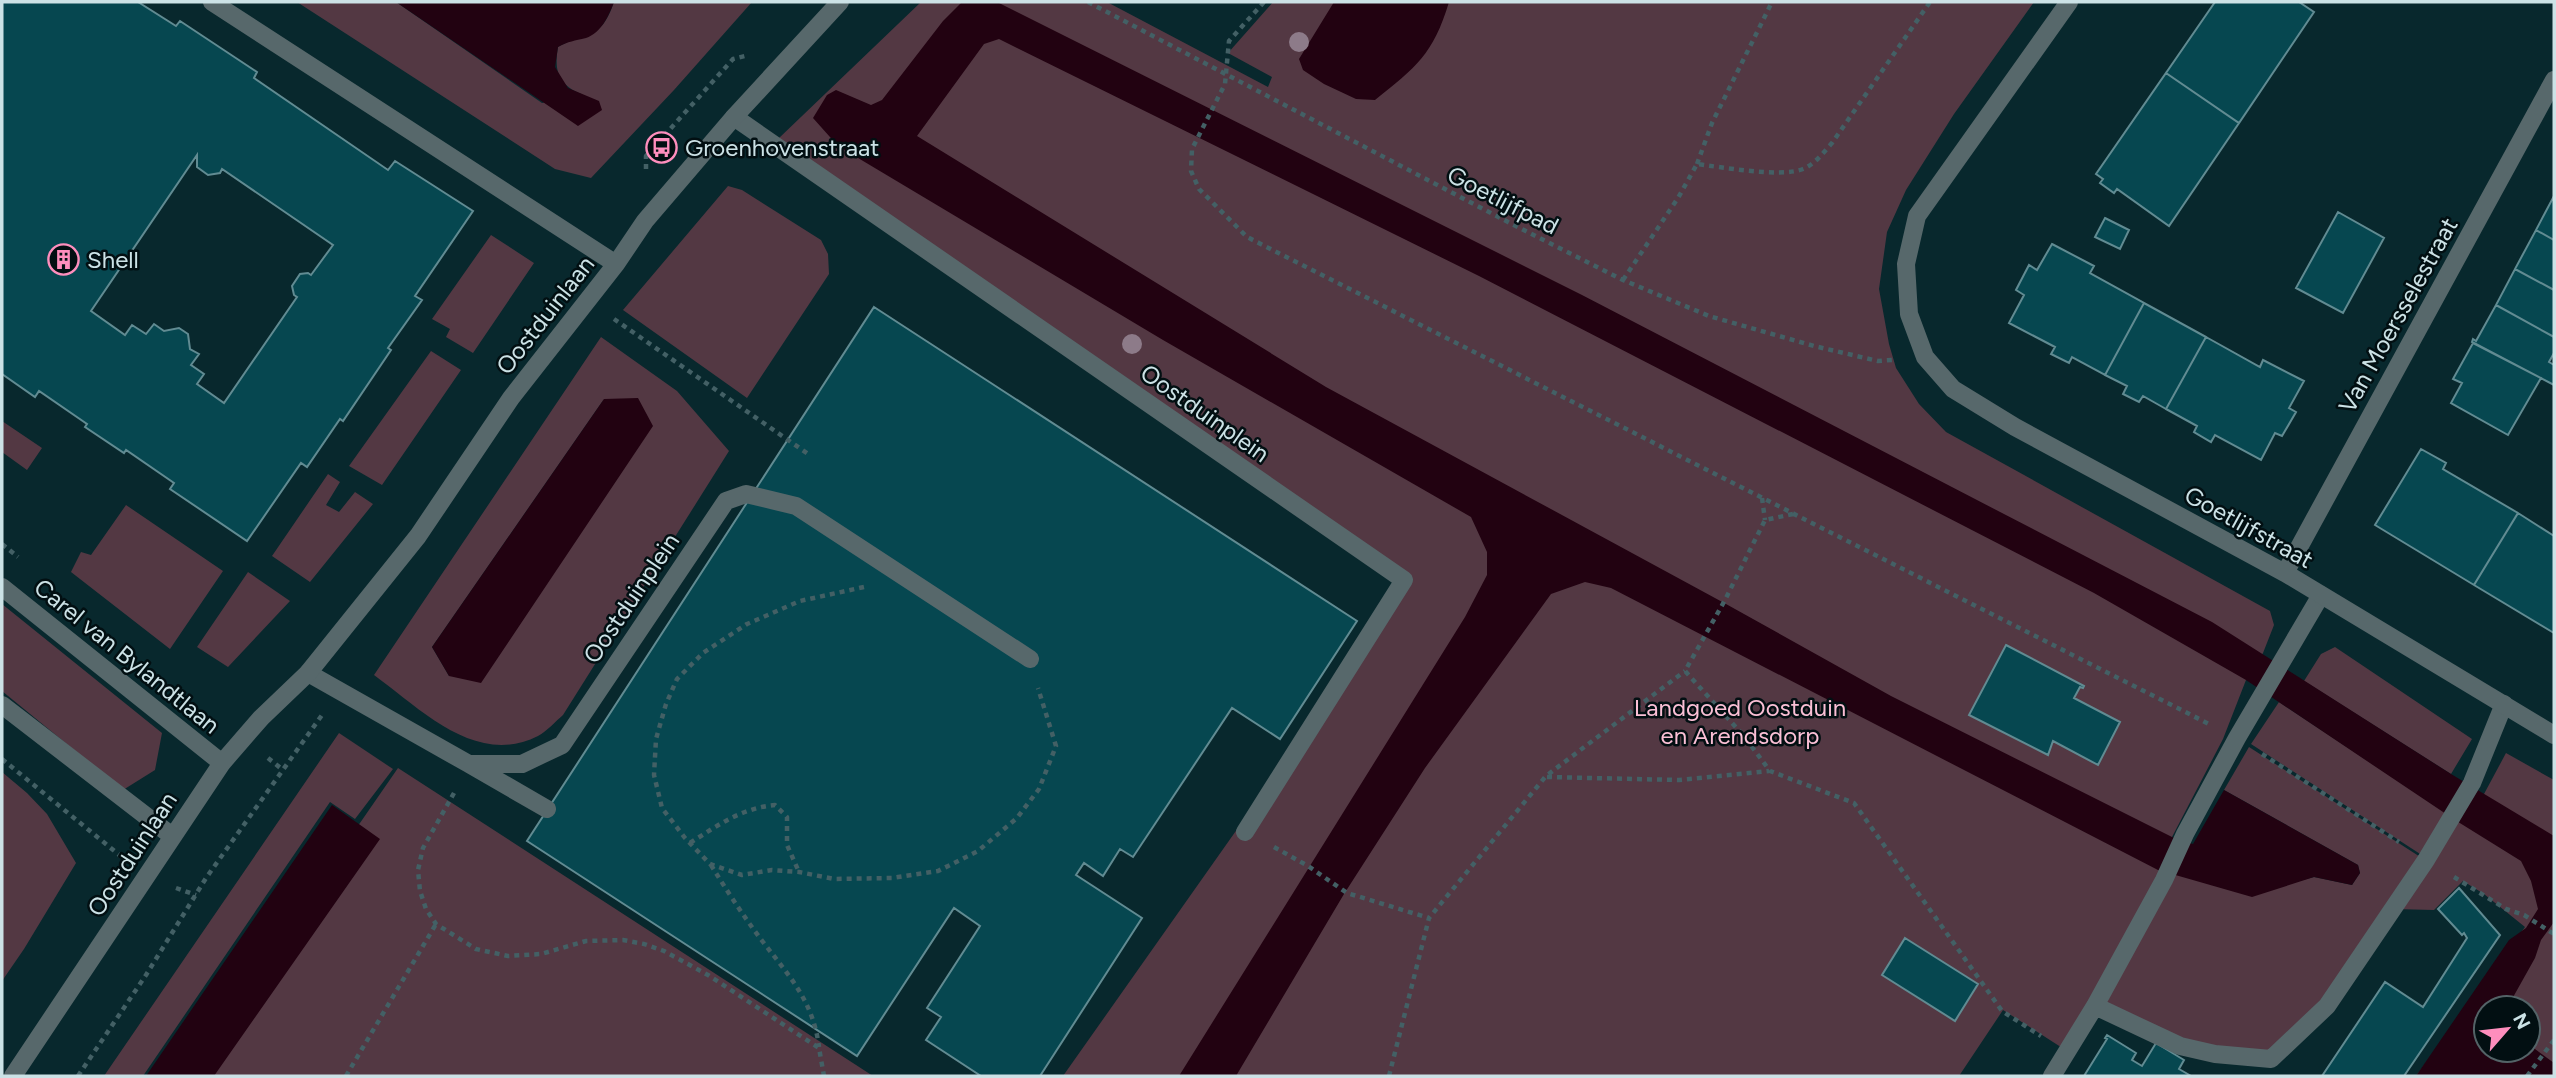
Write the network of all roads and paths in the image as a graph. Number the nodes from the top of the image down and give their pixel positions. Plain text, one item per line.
1 (212, 2) edge
2 (840, 2) edge
3 (1088, 2) edge
4 (1264, 2) edge
5 (1772, 2) edge
6 (1930, 2) edge
7 (2069, 2) edge
8 (1226, 75) junction
9 (2554, 80) edge
10 (734, 117) junction
11 (1697, 164) junction
12 (616, 264) junction
13 (1623, 281) junction
14 (587, 301) junction
15 (1925, 357) junction
16 (811, 456) dead end
17 (1762, 497) junction
18 (1794, 514) junction
19 (1765, 520) junction
20 (2285, 573) junction
21 (906, 578) junction
22 (2, 587) edge
23 (2320, 595) junction
24 (1030, 659) joint
25 (1685, 671) junction
26 (308, 673) junction
27 (2504, 704) junction
28 (2, 705) edge
29 (2554, 734) edge
30 (2237, 738) junction
31 (2, 759) edge
32 (222, 763) junction
33 (469, 764) junction
34 (1770, 771) junction
35 (1546, 776) junction
36 (547, 810) dead end
37 (1245, 832) dead end
38 (172, 836) junction
39 (690, 843) junction
40 (1295, 859) dead end
41 (2426, 860) junction
42 (710, 864) junction
43 (799, 872) junction
44 (147, 877) junction
45 (196, 895) junction
46 (1429, 918) junction
47 (436, 924) junction
48 (2554, 934) edge
49 (2095, 1006) junction
50 (2554, 1040) edge
51 (819, 1048) junction
52 (2067, 1052) junction
53 (13, 1076) edge
54 (78, 1076) edge
55 (346, 1076) edge
56 (824, 1076) edge
57 (1389, 1076) edge
58 (2052, 1076) edge
59 (2527, 1076) edge

1 - 12 street
2 - 10 street, Oostduinlaan
3 - 8 path, Goetlijfpad
4 - 8 path
5 - 11 path
6 - 11 path
7 - 15 street
8 - 13 path, Goetlijfpad
8 - 17 path
9 - 20 street, Van Moersselestraat
10 - 12 street, Oostduinlaan
10 - 37 street, Oostduinplein
11 - 13 path
12 - 14 street, Oostduinlaan
13 - 15 path, Goetlijfpad
14 - 16 path
14 - 26 street, Oostduinlaan
15 - 20 street, Goetlijfstraat
17 - 18 path
17 - 19 path
18 - 19 path
18 - 30 path
19 - 25 path
20 - 23 street, Goetlijfstraat
21 - 24 street, Oostduinplein
21 - 33 street, Oostduinplein
21 - 39 path
22 - 32 street, Carel van Bylandtlaan
23 - 27 street, Goetlijfstraat
23 - 30 street
24 - 43 path
25 - 34 path
25 - 35 path
26 - 32 street, Oostduinlaan
26 - 33 street, Oostduinplein
26 - 45 path
27 - 29 street, Goetlijfstraat
27 - 41 street
28 - 38 street
30 - 41 path
30 - 49 street
31 - 44 path
32 - 38 street, Oostduinlaan
33 - 36 street
33 - 47 path
34 - 35 path
34 - 52 path
35 - 46 path
38 - 44 street, Oostduinlaan
39 - 42 path
39 - 43 path
40 - 46 path
41 - 48 path
41 - 49 street
42 - 43 path
42 - 51 path
44 - 45 path
44 - 53 street, Oostduinlaan
45 - 54 path
46 - 57 path
47 - 51 path
47 - 55 path
49 - 52 street
50 - 59 path
51 - 56 path
52 - 58 street

